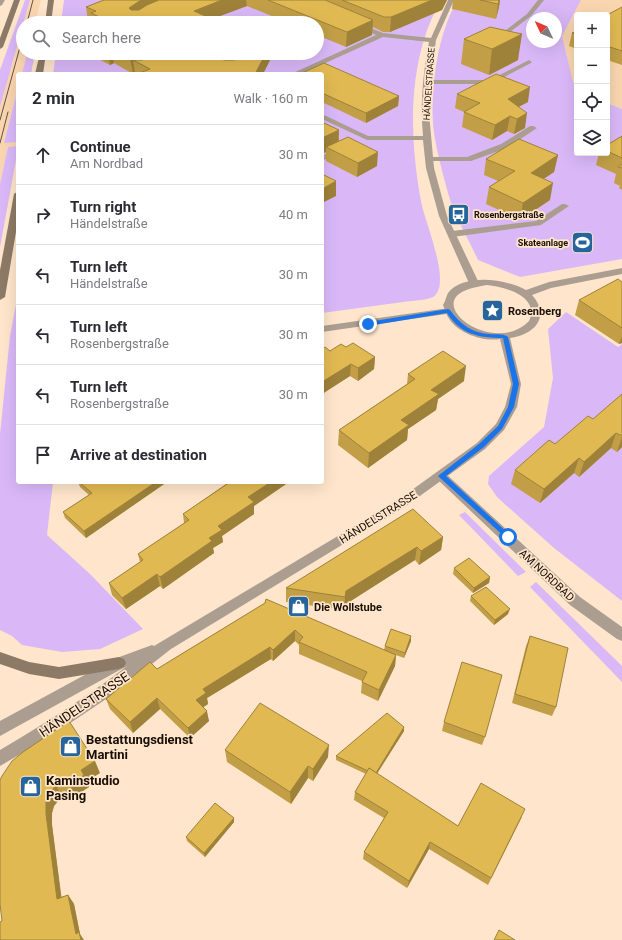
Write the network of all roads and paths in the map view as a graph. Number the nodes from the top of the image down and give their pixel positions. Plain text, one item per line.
1 (2, 0) edge
2 (17, 0) edge
3 (51, 0) edge
4 (451, 0) edge
5 (541, 0) edge
6 (0, 4) edge
7 (49, 16) edge
8 (353, 22) edge
9 (382, 35) junction
10 (500, 37) edge
11 (433, 40) junction
12 (0, 47) edge
13 (42, 60) edge
14 (529, 62) dead end
15 (39, 72) edge
16 (299, 72) edge
17 (428, 82) junction
18 (324, 117) edge
19 (533, 128) dead end
20 (367, 138) junction
21 (427, 138) junction
22 (324, 159) edge
23 (429, 159) junction
24 (16, 205) edge
25 (565, 206) dead end
26 (452, 234) junction
27 (622, 271) edge
28 (474, 283) junction
29 (524, 294) junction
30 (0, 297) edge
31 (448, 311) junction
32 (324, 329) edge
33 (505, 337) junction
34 (442, 476) junction
35 (622, 635) edge
36 (166, 645) junction
37 (0, 658) edge
38 (119, 663) junction
39 (0, 728) edge
40 (0, 759) edge

1 - 6 street
2 - 12 main road
3 - 7 main road
4 - 11 street, HÄNDELSTRASSE
5 - 10 lane
8 - 9 street
9 - 11 street
9 - 16 street
11 - 17 street, HÄNDELSTRASSE
13 - 15 main road
14 - 17 lane
17 - 21 street, HÄNDELSTRASSE
18 - 20 street
19 - 23 lane
20 - 21 street
20 - 22 street
21 - 23 street, HÄNDELSTRASSE
23 - 26 street, HÄNDELSTRASSE
24 - 30 main road
25 - 26 lane
26 - 28 street, HÄNDELSTRASSE
27 - 29 street
28 - 29 street
28 - 31 street
29 - 33 street
31 - 32 street
31 - 33 street
33 - 34 street, HÄNDELSTRASSE
34 - 35 street, AM NORDBAD
34 - 36 street, HÄNDELSTRASSE
36 - 38 street, HÄNDELSTRASSE
36 - 40 street, HÄNDELSTRASSE
37 - 38 main road, HÄNDELSTRASSE
38 - 39 street, HÄNDELSTRASSE

